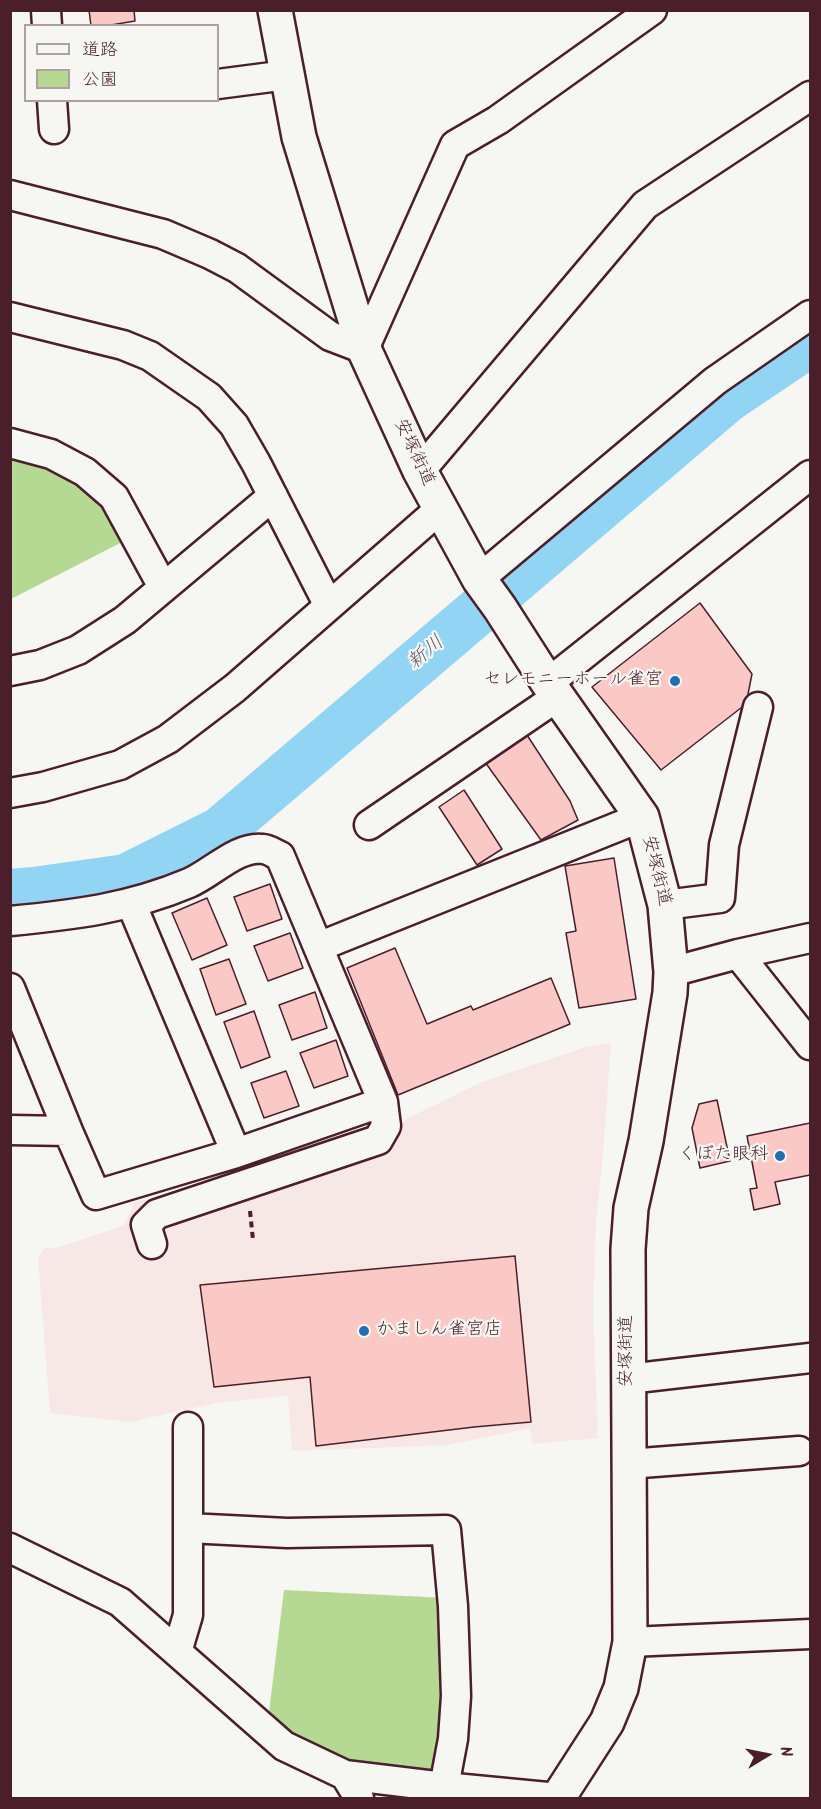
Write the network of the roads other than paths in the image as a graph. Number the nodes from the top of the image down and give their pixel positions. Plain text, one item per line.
1 (275, 10) edge
2 (652, 10) edge
3 (287, 75) junction
4 (219, 84) edge
5 (810, 96) edge
6 (52, 102) edge
7 (54, 129) dead end
8 (10, 195) edge
9 (10, 317) edge
10 (807, 326) edge
11 (364, 349) junction
12 (10, 443) edge
13 (420, 471) junction
14 (810, 475) edge
15 (273, 496) junction
16 (440, 509) junction
17 (163, 587) junction
18 (489, 592) junction
19 (329, 606) junction
20 (10, 671) edge
21 (552, 690) junction
22 (758, 707) dead end
23 (10, 793) edge
24 (642, 817) junction
25 (369, 825) dead end
26 (131, 903) junction
27 (665, 904) junction
28 (10, 921) edge
29 (810, 938) edge
30 (318, 947) junction
31 (738, 954) junction
32 (671, 972) junction
33 (10, 988) edge
34 (810, 1045) edge
35 (383, 1102) junction
36 (10, 1130) edge
37 (68, 1131) junction
38 (236, 1153) junction
39 (152, 1244) dead end
40 (810, 1358) edge
41 (628, 1378) junction
42 (188, 1427) dead end
43 (798, 1451) dead end
44 (628, 1464) junction
45 (188, 1528) junction
46 (10, 1548) edge
47 (810, 1634) edge
48 (630, 1642) junction
49 (177, 1652) junction
50 (352, 1787) edge
51 (444, 1787) junction
52 (558, 1798) edge

1 - 3 main road, 安塚街道
2 - 11 street
3 - 4 street
3 - 11 main road, 安塚街道
5 - 13 street
6 - 7 street
8 - 11 street
9 - 15 street
10 - 18 street
11 - 13 main road, 安塚街道
12 - 17 street
13 - 16 main road, 安塚街道
14 - 21 street
15 - 17 street
15 - 19 street
16 - 18 main road, 安塚街道
16 - 19 street
17 - 20 street
18 - 21 main road, 安塚街道
19 - 23 street
21 - 24 main road, 安塚街道
21 - 25 street
22 - 27 street
24 - 27 main road, 安塚街道
24 - 30 street
26 - 28 street
26 - 30 street
26 - 38 street
27 - 32 main road, 安塚街道
29 - 31 street
30 - 35 street
31 - 32 street
31 - 34 street
32 - 41 main road, 安塚街道
33 - 37 street
35 - 38 street
35 - 39 street
36 - 37 street
37 - 38 street
40 - 41 street
41 - 44 main road, 安塚街道
42 - 45 street
43 - 44 street
44 - 48 main road, 安塚街道
45 - 49 street
45 - 51 street
46 - 49 street
47 - 48 street
48 - 52 main road, 安塚街道
49 - 50 street
50 - 51 street
51 - 52 street

